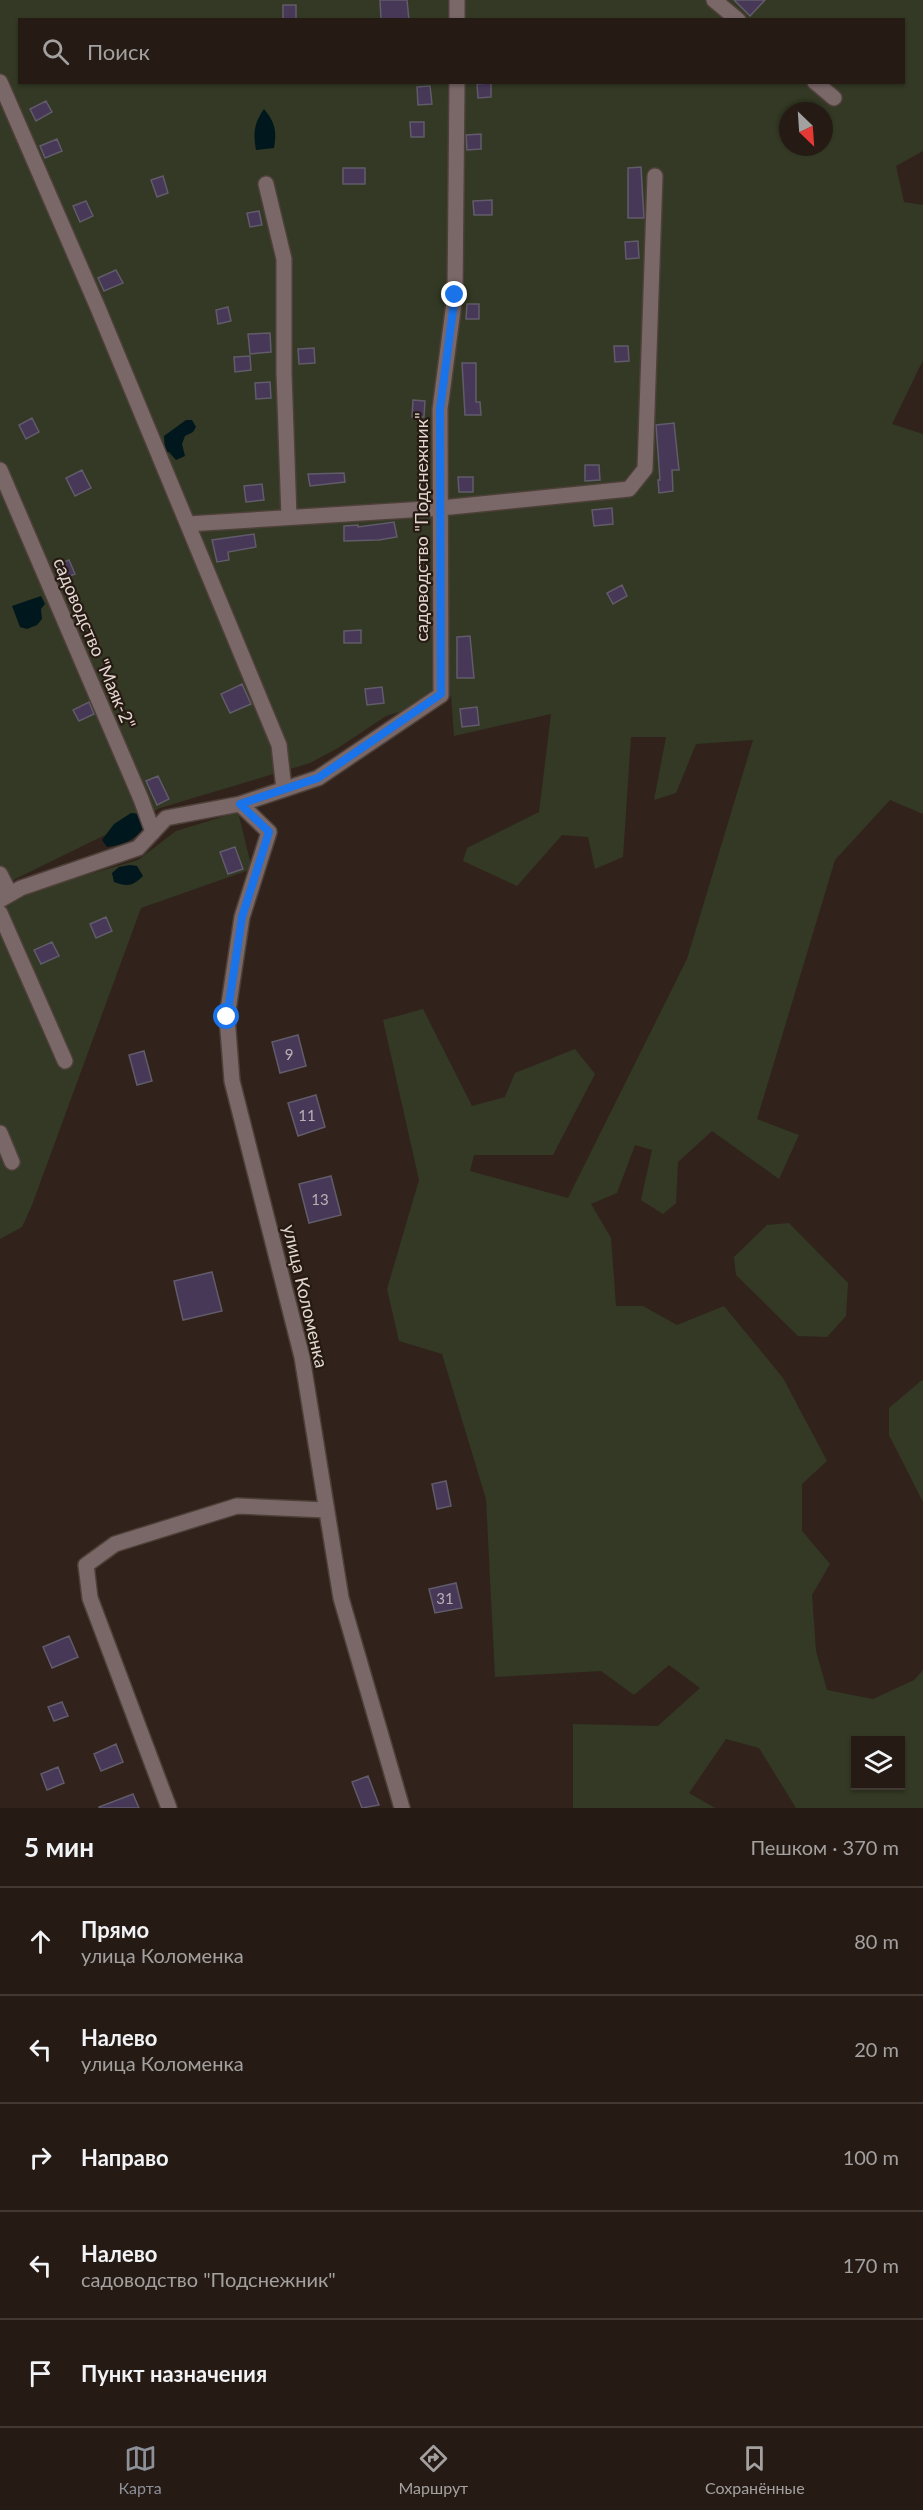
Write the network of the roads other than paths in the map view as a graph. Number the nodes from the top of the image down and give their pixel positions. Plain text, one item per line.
1 (457, 0) edge
2 (714, 0) edge
3 (457, 18) edge
4 (736, 18) edge
5 (0, 82) edge
6 (457, 84) edge
7 (816, 84) edge
8 (834, 98) dead end
9 (655, 176) dead end
10 (266, 184) dead end
11 (0, 470) edge
12 (441, 508) junction
13 (289, 517) junction
14 (188, 524) junction
15 (284, 789) junction
16 (240, 804) junction
17 (153, 832) junction
18 (0, 874) edge
19 (5, 897) edge
20 (0, 913) edge
21 (64, 1061) dead end
22 (0, 1133) edge
23 (12, 1162) dead end
24 (325, 1510) junction
25 (169, 1808) edge
26 (402, 1808) edge

1 - 3 street
2 - 4 street
5 - 14 street
6 - 12 street, садоводство "Подснежник"
7 - 8 street
9 - 12 street
10 - 13 street
11 - 17 street, садоводство "Маяк-2"
12 - 13 street
12 - 15 street, садоводство "Подснежник"
13 - 14 street
14 - 15 street
15 - 16 street
16 - 17 street
16 - 24 street, улица Коломенка
17 - 19 street
18 - 19 street
20 - 21 street
22 - 23 street
24 - 25 street
24 - 26 street, улица Коломенка

